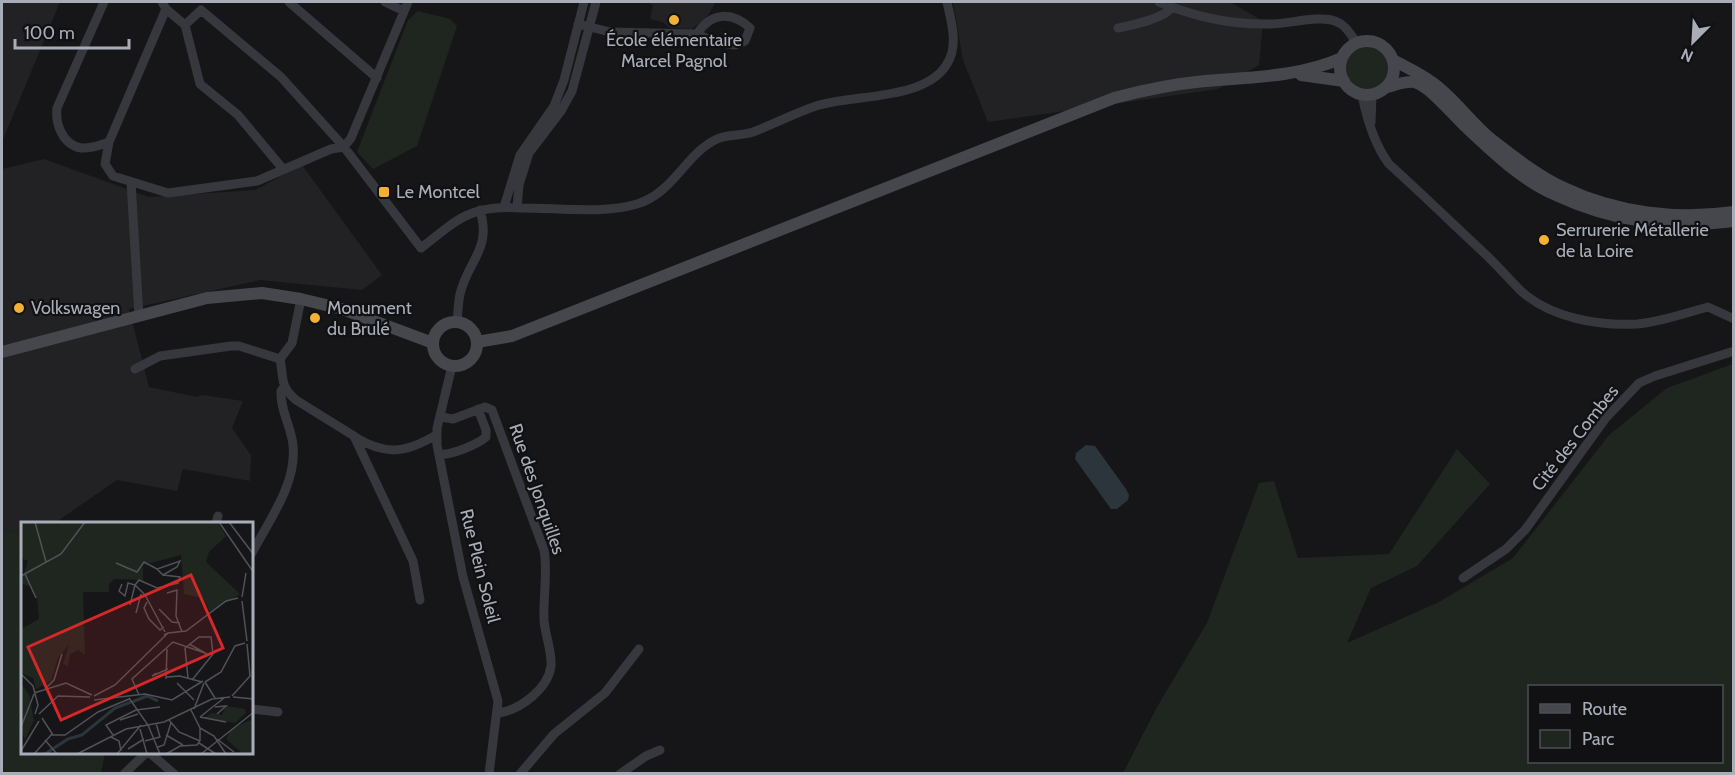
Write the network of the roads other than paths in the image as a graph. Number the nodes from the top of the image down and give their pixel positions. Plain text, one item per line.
1 (105, 2) edge
2 (289, 2) edge
3 (385, 2) edge
4 (408, 2) edge
5 (584, 2) edge
6 (596, 2) edge
7 (947, 2) edge
8 (1158, 2) edge
9 (164, 5) edge
10 (1172, 7) junction
11 (404, 11) junction
12 (578, 24) junction
13 (185, 26) junction
14 (589, 27) junction
15 (1118, 28) dead end
16 (697, 34) junction
17 (1357, 43) junction
18 (1342, 58) junction
19 (1393, 60) junction
20 (1291, 74) junction
21 (377, 78) junction
22 (1344, 81) junction
23 (1387, 87) junction
24 (1367, 95) junction
25 (109, 142) junction
26 (344, 147) junction
27 (283, 169) junction
28 (131, 182) junction
29 (504, 207) junction
30 (517, 208) junction
31 (480, 210) junction
32 (1734, 212) edge
33 (1734, 221) edge
34 (300, 299) junction
35 (139, 316) junction
36 (1734, 319) edge
37 (457, 322) junction
38 (477, 342) junction
39 (433, 343) junction
40 (1734, 351) edge
41 (2, 352) edge
42 (280, 359) junction
43 (452, 366) junction
44 (135, 369) dead end
45 (284, 387) junction
46 (478, 409) junction
47 (441, 417) junction
48 (436, 435) junction
49 (354, 436) junction
50 (439, 455) junction
51 (254, 549) edge
52 (1463, 578) dead end
53 (420, 600) dead end
54 (639, 649) dead end
55 (254, 709) edge
56 (278, 711) dead end
57 (498, 713) junction
58 (660, 750) dead end
59 (147, 754) edge
60 (149, 754) edge
61 (124, 774) edge
62 (174, 774) edge
63 (489, 774) edge
64 (520, 774) edge
65 (620, 774) edge

1 - 25 street
2 - 21 street
3 - 11 street
4 - 11 street
5 - 12 street
6 - 14 street
7 - 30 street
8 - 10 street
9 - 13 street
9 - 25 street
10 - 15 street
10 - 17 street
11 - 21 street
12 - 14 street
12 - 29 street
13 - 26 street
13 - 27 street
14 - 16 street
14 - 30 street
16 - 16 street
17 - 18 main road
17 - 19 main road
18 - 20 main road
18 - 22 main road
19 - 23 main road
19 - 32 main road
20 - 22 main road
20 - 38 main road
21 - 26 street
22 - 24 main road
23 - 24 main road
23 - 33 main road
24 - 36 street
25 - 28 street
26 - 27 street
26 - 31 street
27 - 28 street
28 - 35 street
29 - 30 street
29 - 31 street
31 - 37 street
34 - 35 main road
34 - 39 main road
34 - 42 street
35 - 41 main road
37 - 38 main road
37 - 39 main road
38 - 43 main road
39 - 43 main road
40 - 52 street, Cité des Combes
42 - 44 street
42 - 45 street
43 - 47 street, Rue Plein Soleil
45 - 49 street
45 - 51 street
46 - 47 street
46 - 50 street
46 - 57 street, Rue des Jonquilles
47 - 48 street, Rue Plein Soleil
48 - 49 street
48 - 50 street, Rue Plein Soleil
49 - 53 street
50 - 57 street, Rue Plein Soleil
54 - 64 street
55 - 56 street
57 - 63 street, Rue Plein Soleil
58 - 65 street
59 - 61 street
60 - 62 street

